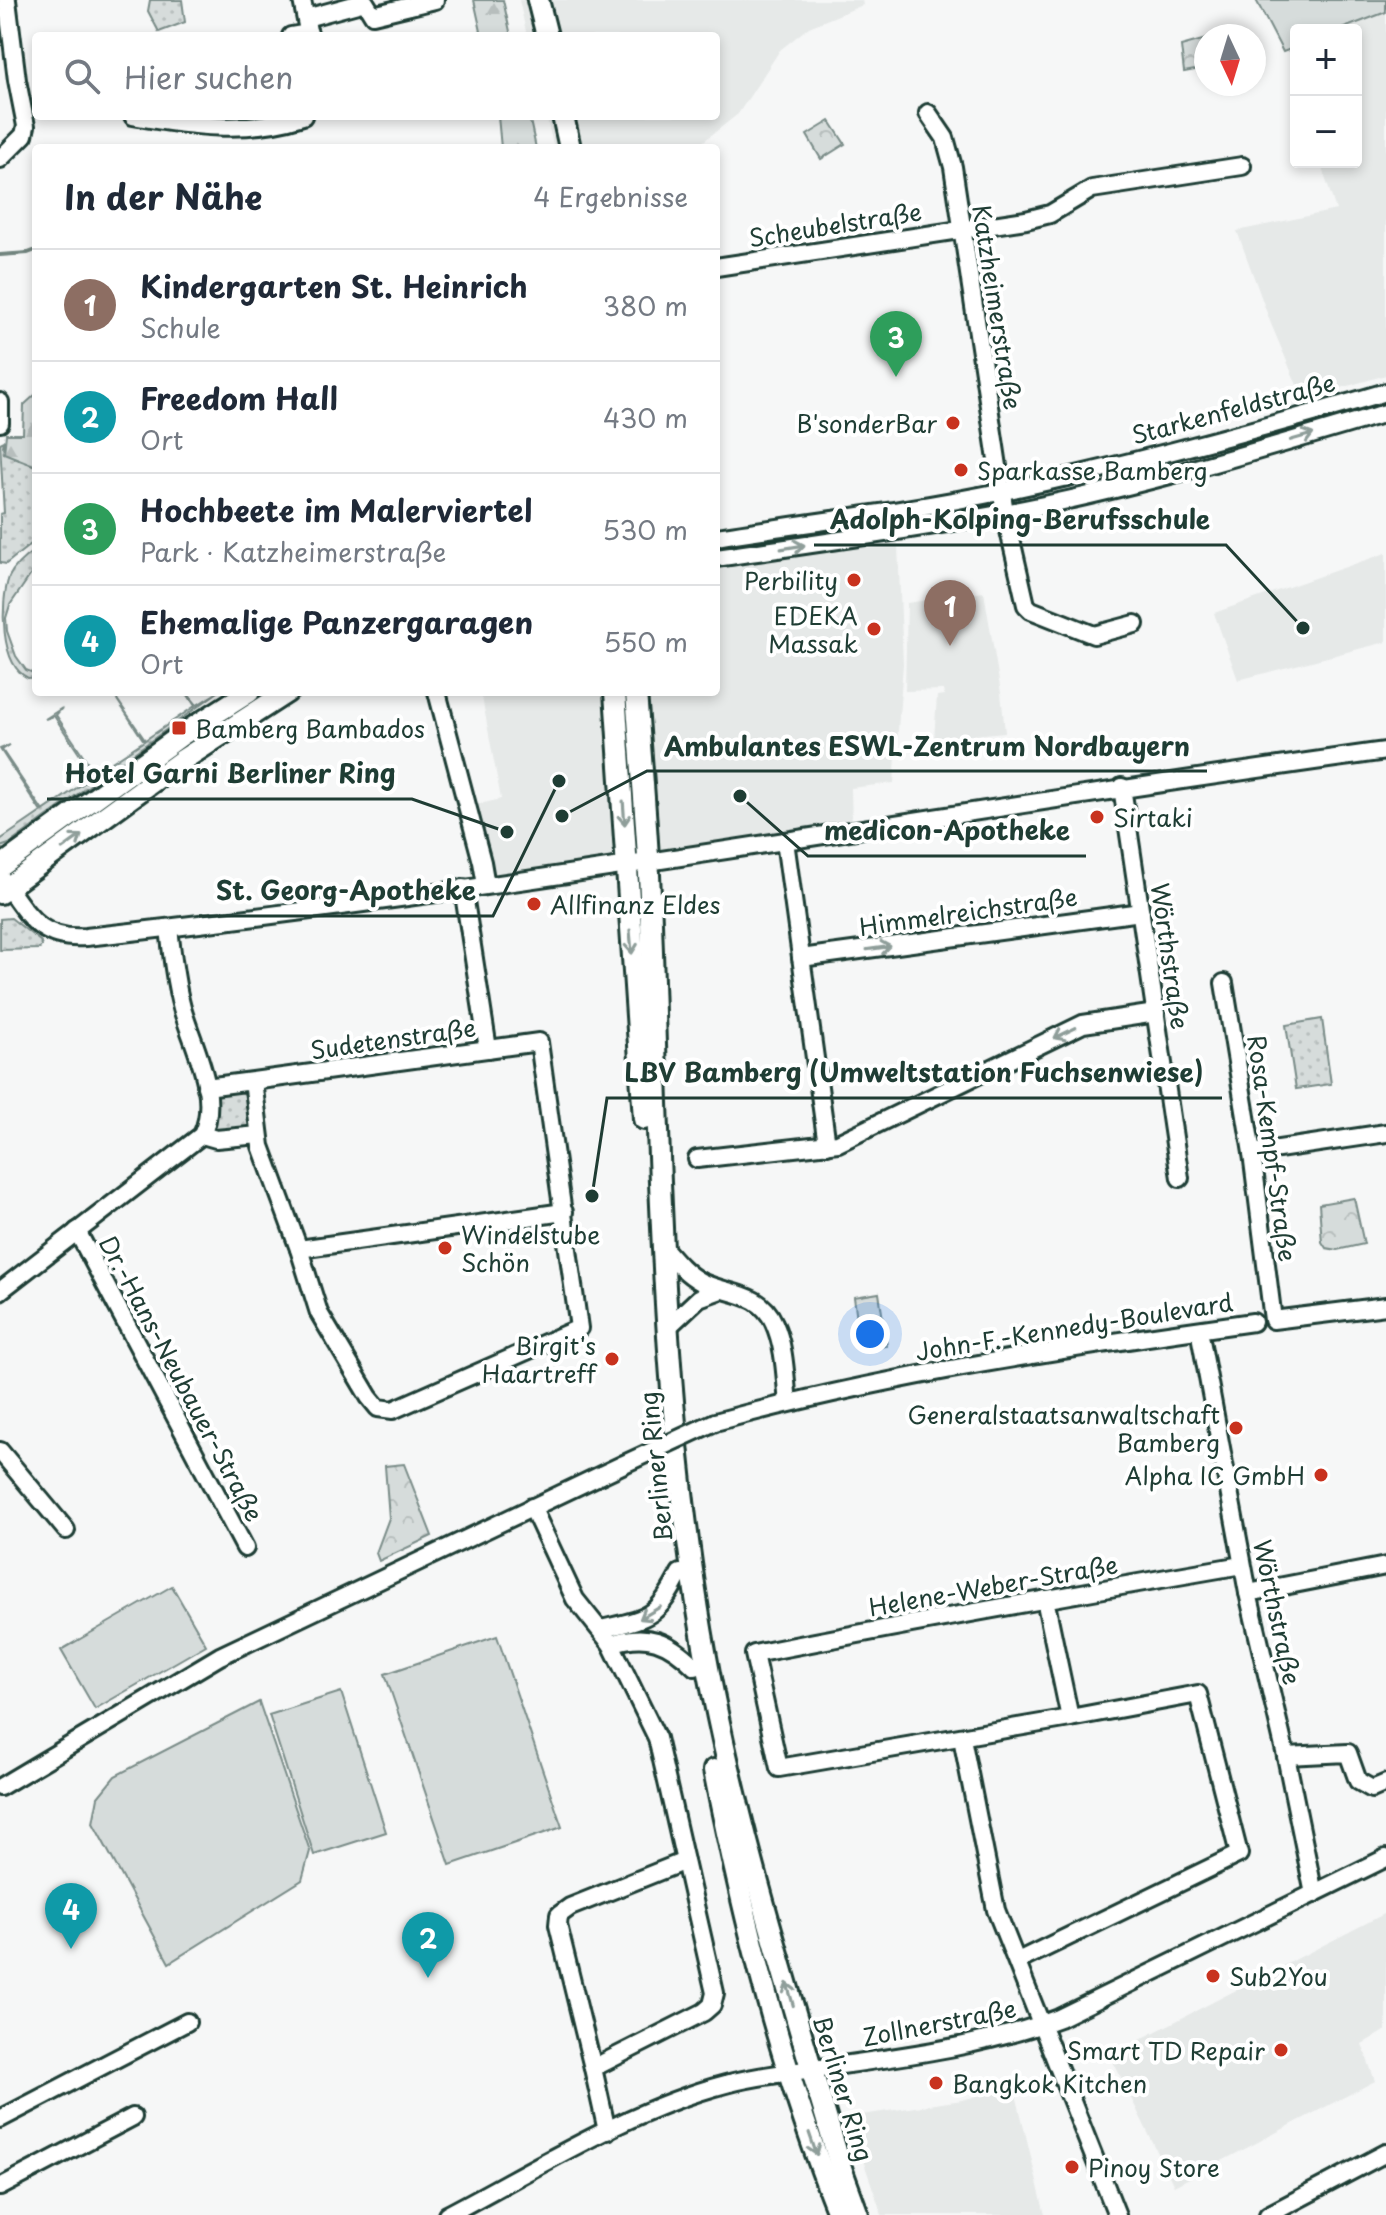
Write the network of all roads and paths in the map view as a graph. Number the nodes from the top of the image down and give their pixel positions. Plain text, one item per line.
1 (7, 0) edge
2 (302, 0) edge
3 (435, 0) edge
4 (525, 0) edge
5 (538, 0) edge
6 (308, 29) edge
7 (533, 32) edge
8 (546, 32) edge
9 (17, 80) junction
10 (32, 85) edge
11 (928, 113) dead end
12 (166, 120) edge
13 (286, 120) edge
14 (552, 120) edge
15 (564, 120) edge
16 (556, 144) edge
17 (569, 144) edge
18 (0, 159) edge
19 (1242, 166) dead end
20 (962, 228) junction
21 (720, 266) edge
22 (1386, 392) edge
23 (0, 402) edge
24 (1386, 413) edge
25 (0, 423) edge
26 (1002, 492) junction
27 (1005, 513) junction
28 (720, 536) edge
29 (720, 557) edge
30 (1135, 624) dead end
31 (243, 696) edge
32 (281, 696) edge
33 (438, 696) edge
34 (615, 696) edge
35 (636, 696) edge
36 (187, 731) junction
37 (199, 749) junction
38 (1386, 751) edge
39 (1122, 787) junction
40 (785, 841) junction
41 (648, 861) junction
42 (627, 865) junction
43 (0, 867) edge
44 (3, 885) edge
45 (486, 885) junction
46 (463, 888) junction
47 (1141, 912) junction
48 (169, 928) junction
49 (801, 958) junction
50 (1224, 983) dead end
51 (1156, 1013) junction
52 (488, 1049) junction
53 (253, 1081) junction
54 (206, 1087) junction
55 (1386, 1133) edge
56 (202, 1135) junction
57 (259, 1135) junction
58 (827, 1145) junction
59 (1252, 1153) junction
60 (697, 1159) dead end
61 (1180, 1178) dead end
62 (564, 1212) junction
63 (77, 1231) junction
64 (664, 1248) junction
65 (299, 1249) junction
66 (721, 1290) junction
67 (0, 1291) edge
68 (1386, 1306) edge
69 (1253, 1322) dead end
70 (668, 1327) junction
71 (1201, 1340) dead end
72 (788, 1403) junction
73 (0, 1451) edge
74 (532, 1507) junction
75 (66, 1530) dead end
76 (245, 1548) dead end
77 (1242, 1565) junction
78 (1386, 1566) edge
79 (680, 1573) junction
80 (1248, 1593) junction
81 (1045, 1599) junction
82 (601, 1629) junction
83 (611, 1644) junction
84 (695, 1667) junction
85 (1070, 1718) junction
86 (962, 1738) junction
87 (1286, 1756) junction
88 (1386, 1783) edge
89 (0, 1787) edge
90 (1386, 1858) edge
91 (685, 1861) junction
92 (1314, 1894) junction
93 (1018, 1961) junction
94 (187, 2022) dead end
95 (1042, 2025) junction
96 (593, 2068) junction
97 (812, 2069) junction
98 (790, 2072) junction
99 (133, 2117) dead end
100 (0, 2119) edge
101 (607, 2131) junction
102 (1386, 2153) edge
103 (0, 2187) edge
104 (447, 2215) edge
105 (839, 2215) edge
106 (858, 2215) edge
107 (1117, 2215) edge
108 (1268, 2215) edge

1 - 9 street
2 - 6 street
3 - 6 street
4 - 7 main road
5 - 8 main road
9 - 10 street
9 - 18 street
11 - 20 street, Katzheimerstraße
12 - 13 street
14 - 16 main road
15 - 17 main road
19 - 20 street, Scheubelstraße
20 - 21 street, Scheubelstraße
20 - 26 street, Katzheimerstraße
22 - 26 street, Starkenfeldstraße
23 - 25 street
27 -> 24 street, Starkenfeldstraße
26 - 27 street, Katzheimerstraße
26 - 28 street, Starkenfeldstraße
29 -> 27 street, Starkenfeldstraße
27 - 30 street, Katzheimerstraße
31 - 36 main road
32 - 37 main road
33 - 45 street
34 -> 42 main road, Berliner Ring
35 - 41 main road, Berliner Ring
36 - 37 main road
36 - 43 main road
44 -> 37 main road
38 - 39 street
39 - 40 street
39 - 47 street, Wörthstraße
40 - 41 street
40 - 49 street
41 - 42 street
41 - 64 main road, Berliner Ring
42 - 45 street
42 -> 79 main road, Berliner Ring
44 - 48 street
45 - 46 street
46 - 48 street
46 - 52 street
49 -> 47 street, Himmelreichstraße
47 - 51 street, Wörthstraße
48 - 54 street
49 - 58 street
50 - 59 street, Rosa-Kempf-Straße
51 -> 58 street
51 - 61 street, Wörthstraße
52 - 53 street, Sudetenstraße
52 - 62 street, Sudetenstraße
53 - 54 street, Sudetenstraße
53 - 57 street
54 - 56 street
55 - 59 street
56 - 57 street
56 - 63 street
57 - 65 street
58 - 60 street
59 - 68 street, Rosa-Kempf-Straße
62 - 65 street
62 - 65 street
63 - 67 street
63 - 76 street, Dr.-Hans-Neubauer-Straße
64 - 66 street
64 - 70 main road, Berliner Ring
66 - 70 street
66 - 72 street
69 - 72 street, John-F.-Kennedy-Boulevard
97 -> 70 main road, Berliner Ring
71 - 77 street, Wörthstraße
72 - 74 street, John-F.-Kennedy-Boulevard, bridge
73 - 75 street
74 - 82 street
74 - 89 street, John-F.-Kennedy-Boulevard
77 - 80 street, Wörthstraße
77 - 81 street, Helene-Weber-Straße
78 - 80 street
79 -> 82 street
79 - 84 main road, Berliner Ring
80 - 87 street, Wörthstraße
81 - 85 street
81 - 86 street, Helene-Weber-Straße
82 - 83 street
83 - 84 street
83 - 91 street
84 - 98 main road, Berliner Ring
85 - 86 street
85 - 93 street
86 - 93 street
87 - 88 street
87 - 92 street, Wörthstraße
90 - 92 street, Zollnerstraße
91 - 96 street
91 - 96 street
92 - 95 street, Zollnerstraße
93 - 95 street
94 - 100 street
95 - 97 street, Zollnerstraße
95 - 107 street
96 - 101 street
97 - 98 street, Zollnerstraße
97 - 106 main road, Berliner Ring
98 - 101 street, Zollnerstraße
98 -> 105 main road, Berliner Ring
99 - 103 street
101 - 104 street, Zollnerstraße
102 - 108 street

